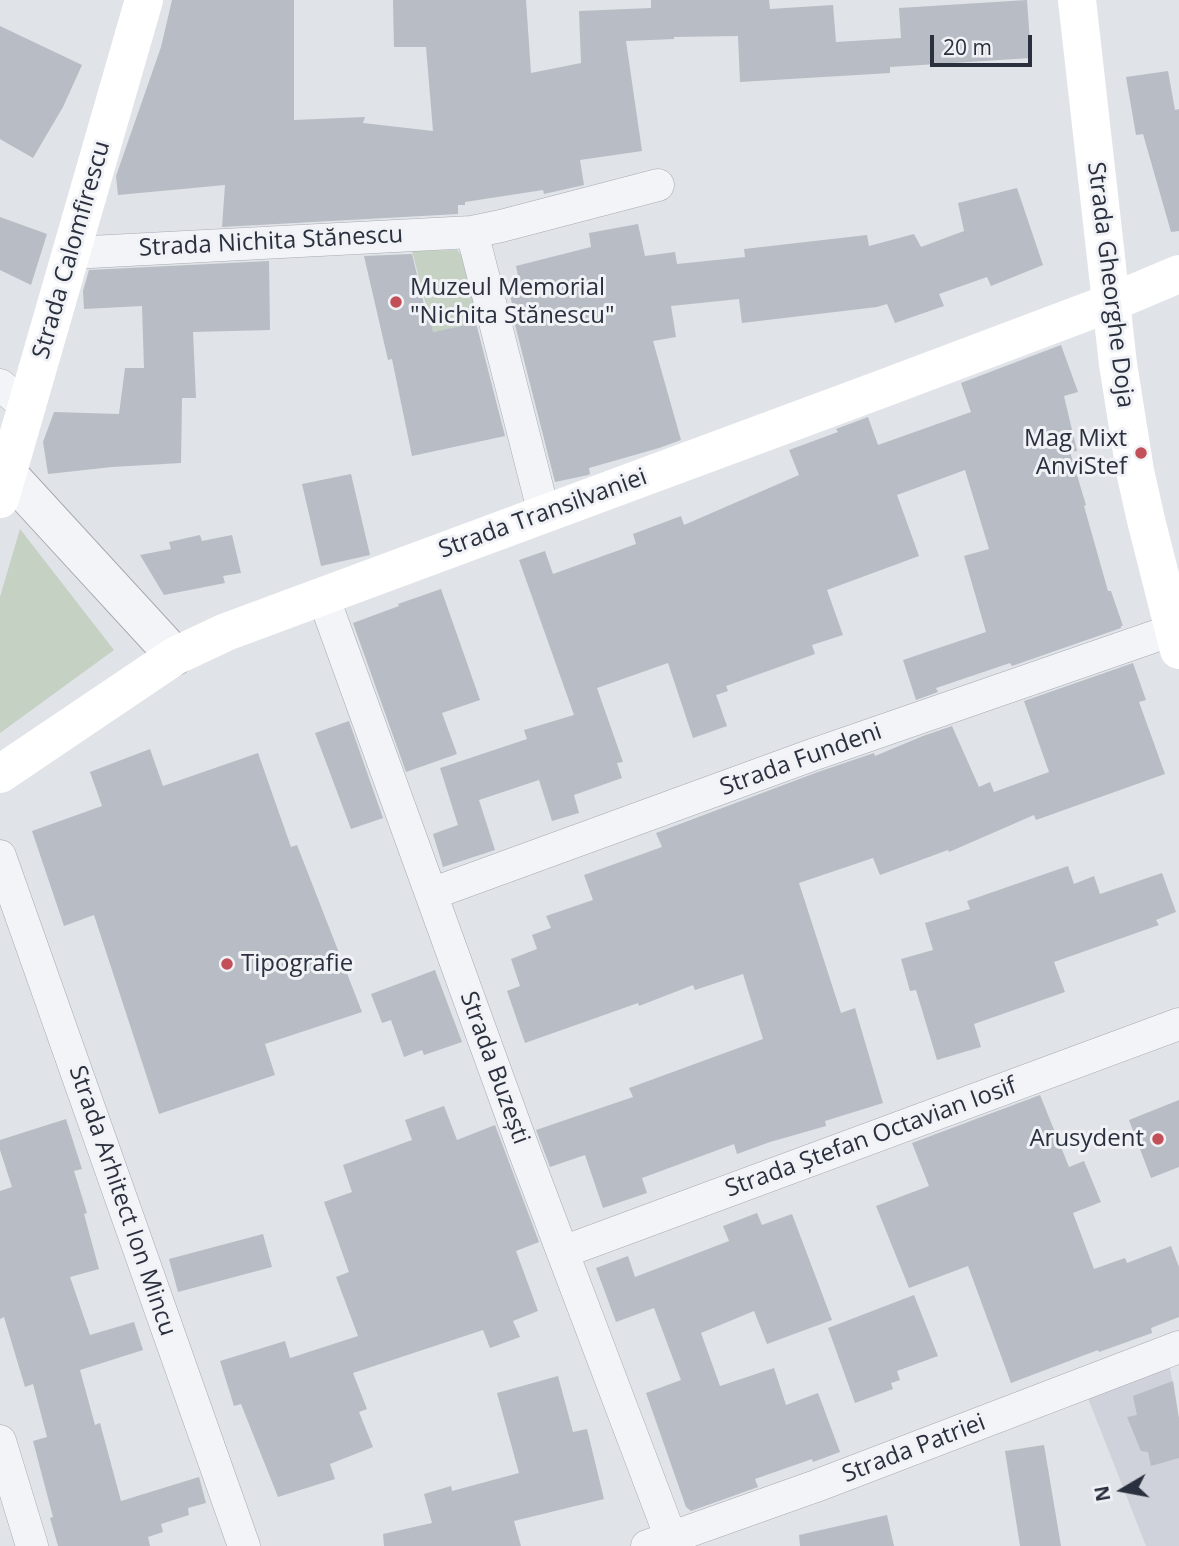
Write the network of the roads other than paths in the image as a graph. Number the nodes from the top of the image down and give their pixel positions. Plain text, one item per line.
1 (144, 0) edge
2 (1077, 0) edge
3 (658, 185) dead end
4 (472, 232) junction
5 (71, 253) junction
6 (1179, 274) edge
7 (1110, 303) junction
8 (13, 396) edge
9 (4, 487) edge
10 (544, 514) junction
11 (323, 596) junction
12 (1176, 640) edge
13 (175, 656) junction
14 (0, 774) edge
15 (0, 856) edge
16 (431, 894) junction
17 (1179, 1024) edge
18 (563, 1252) junction
19 (1179, 1348) edge
20 (0, 1441) edge
21 (659, 1542) edge
22 (32, 1546) edge
23 (244, 1546) edge

1 - 5 main road, Strada Calomfirescu
2 - 7 main road, Strada Gheorghe Doja
3 - 4 street, Strada Nichita Stănescu
4 - 5 street, Strada Nichita Stănescu
4 - 10 street
5 - 8 main road, Strada Calomfirescu
6 - 7 main road, Strada Transilvaniei
7 - 10 main road, Strada Transilvaniei
7 - 12 main road, Strada Gheorghe Doja
8 - 9 main road, Strada Calomfirescu
9 - 13 street
10 - 11 main road, Strada Transilvaniei
11 - 13 main road, Strada Transilvaniei
11 - 16 street, Strada Buzești
12 - 16 street, Strada Fundeni
13 - 14 main road, Strada Transilvaniei
15 - 23 street, Strada Arhitect Ion Mincu
16 - 18 street, Strada Buzești
17 - 18 street, Strada Ștefan Octavian Iosif
18 - 21 street, Strada Buzești
19 - 21 street, Strada Patriei
20 - 22 street

